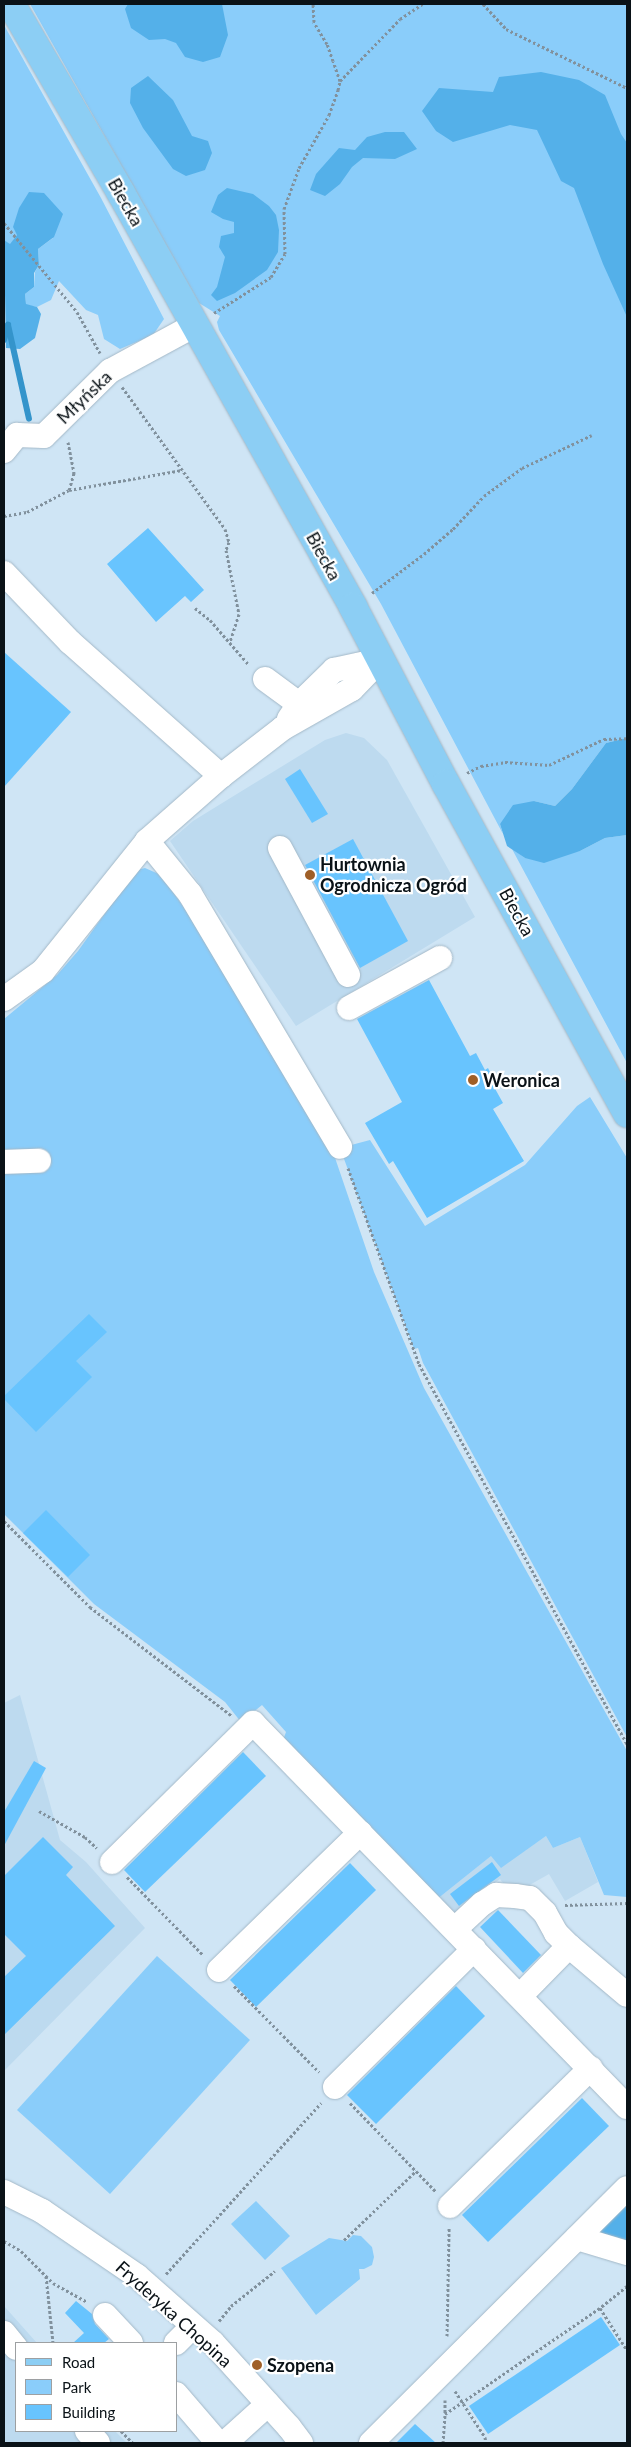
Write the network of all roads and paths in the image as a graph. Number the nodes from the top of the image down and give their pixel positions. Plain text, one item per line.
1 (10, 4) edge
2 (313, 4) edge
3 (422, 4) edge
4 (483, 4) edge
5 (340, 81) junction
6 (627, 88) edge
7 (4, 223) edge
8 (195, 325) junction
9 (110, 371) junction
10 (62, 418) junction
11 (592, 435) dead end
12 (10, 443) edge
13 (182, 470) junction
14 (69, 490) junction
15 (4, 516) edge
16 (4, 573) edge
17 (353, 607) junction
18 (195, 608) dead end
19 (230, 641) junction
20 (380, 660) junction
21 (265, 679) joint
22 (299, 704) junction
23 (283, 728) junction
24 (627, 738) edge
25 (221, 776) junction
26 (446, 784) junction
27 (147, 841) junction
28 (280, 848) dead end
29 (440, 958) dead end
30 (348, 975) dead end
31 (4, 999) edge
32 (349, 1008) dead end
33 (627, 1113) edge
34 (340, 1147) joint
35 (39, 1161) dead end
36 (4, 1162) edge
37 (4, 1521) edge
38 (244, 1731) junction
39 (627, 1744) edge
40 (360, 1833) junction
41 (112, 1862) dead end
42 (627, 1903) edge
43 (545, 1913) junction
44 (455, 1929) junction
45 (569, 1946) junction
46 (474, 1949) junction
47 (219, 1970) dead end
48 (627, 1995) edge
49 (520, 1996) junction
50 (590, 2068) junction
51 (334, 2088) joint
52 (627, 2107) edge
53 (627, 2188) edge
54 (4, 2192) edge
55 (450, 2206) joint
56 (577, 2238) junction
57 (344, 2240) dead end
58 (4, 2241) edge
59 (627, 2253) edge
60 (275, 2271) dead end
61 (46, 2276) junction
62 (627, 2286) edge
63 (152, 2290) junction
64 (105, 2315) joint
65 (200, 2332) junction
66 (4, 2334) edge
67 (53, 2342) edge
68 (130, 2342) edge
69 (178, 2342) edge
70 (15, 2347) edge
71 (627, 2350) edge
72 (451, 2386) dead end
73 (178, 2397) edge
74 (268, 2404) junction
75 (444, 2414) dead end
76 (88, 2432) edge
77 (122, 2432) edge
78 (211, 2440) edge
79 (98, 2443) edge
80 (133, 2443) edge
81 (301, 2443) edge
82 (371, 2443) edge
83 (443, 2443) edge
84 (486, 2443) edge

1 - 8 main road, Biecka
2 - 5 path
3 - 5 path
4 - 6 path
5 - 8 path
7 - 9 path
8 - 9 street, Młyńska
8 - 17 main road, Biecka
9 - 10 street, Młyńska
9 - 13 path
10 - 12 street, Młyńska
10 - 14 path
11 - 17 path
13 - 14 path
13 - 19 path
14 - 15 path
16 - 25 street
17 - 20 main road, Biecka
18 - 19 path
19 - 21 path
20 - 22 street
20 - 23 street
20 - 26 main road, Biecka
21 - 22 street
22 - 23 street
23 - 25 street
24 - 26 path
25 - 27 street
26 - 33 main road, Biecka
27 - 31 street
27 - 34 street
28 - 30 street
29 - 32 street
34 - 39 path
35 - 36 street
37 - 38 path
38 - 40 street
38 - 41 street
40 - 44 street
40 - 47 street
42 - 43 path
43 - 44 street
43 - 45 street
44 - 46 street
45 - 48 street
45 - 49 street
46 - 49 street
46 - 51 street
49 - 50 street
50 - 52 street
50 - 55 street
51 - 63 path
53 - 56 street
54 - 63 street, Fryderyka Chopina
55 - 57 path
56 - 59 street
56 - 82 street
58 - 61 path
60 - 65 path
61 - 64 path
61 - 67 path
62 - 71 path
63 - 65 street, Fryderyka Chopina
64 - 68 street
65 - 69 street
65 - 74 street, Fryderyka Chopina
66 - 70 street
72 - 84 path
73 - 78 street
74 - 78 street
74 - 81 street, Fryderyka Chopina
75 - 83 path
76 - 79 street
77 - 80 path

